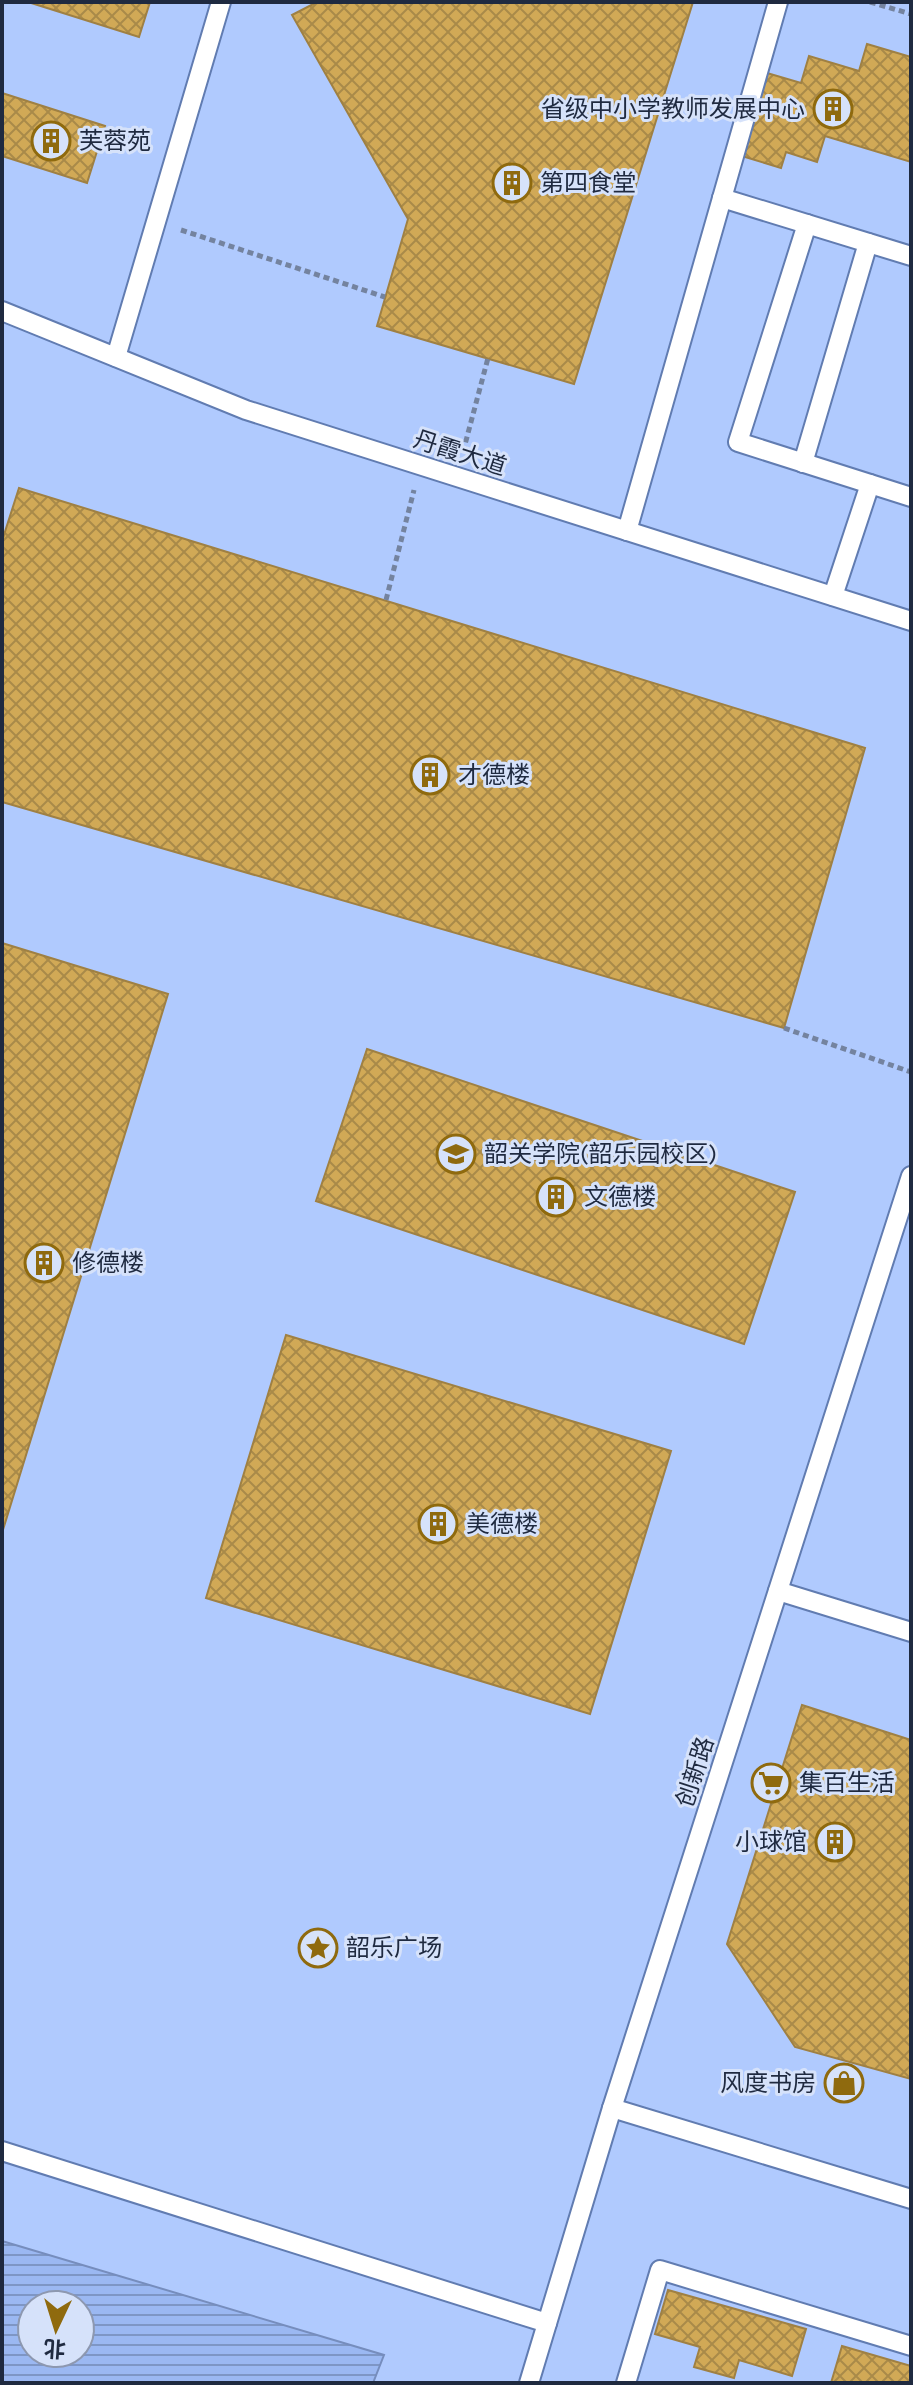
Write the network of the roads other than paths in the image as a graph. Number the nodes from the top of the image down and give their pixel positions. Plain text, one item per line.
1 (221, 2) edge
2 (778, 2) edge
3 (722, 198) junction
4 (807, 224) junction
5 (868, 243) junction
6 (911, 256) edge
7 (2, 311) edge
8 (116, 357) junction
9 (803, 463) junction
10 (870, 484) junction
11 (910, 492) edge
12 (627, 531) junction
13 (833, 596) junction
14 (911, 621) edge
15 (911, 1176) edge
16 (907, 1202) edge
17 (778, 1591) junction
18 (911, 1632) edge
19 (612, 2108) junction
20 (2, 2151) edge
21 (911, 2199) edge
22 (547, 2323) junction
23 (911, 2346) edge
24 (529, 2383) edge
25 (626, 2383) edge

1 - 8 lane
2 - 3 lane
3 - 4 lane
3 - 12 lane
4 - 5 lane
4 - 9 lane
5 - 6 lane
5 - 9 lane
7 - 8 lane, 丹霞大道
8 - 12 lane, 丹霞大道
9 - 10 lane
10 - 11 lane
10 - 13 lane
12 - 13 lane, 丹霞大道
13 - 14 lane, 丹霞大道
15 - 16 lane, 创新路
16 - 17 lane, 创新路
17 - 18 lane
17 - 19 lane, 创新路
19 - 21 lane
19 - 22 lane, 创新路
20 - 22 lane
22 - 24 lane, 创新路
23 - 25 lane

